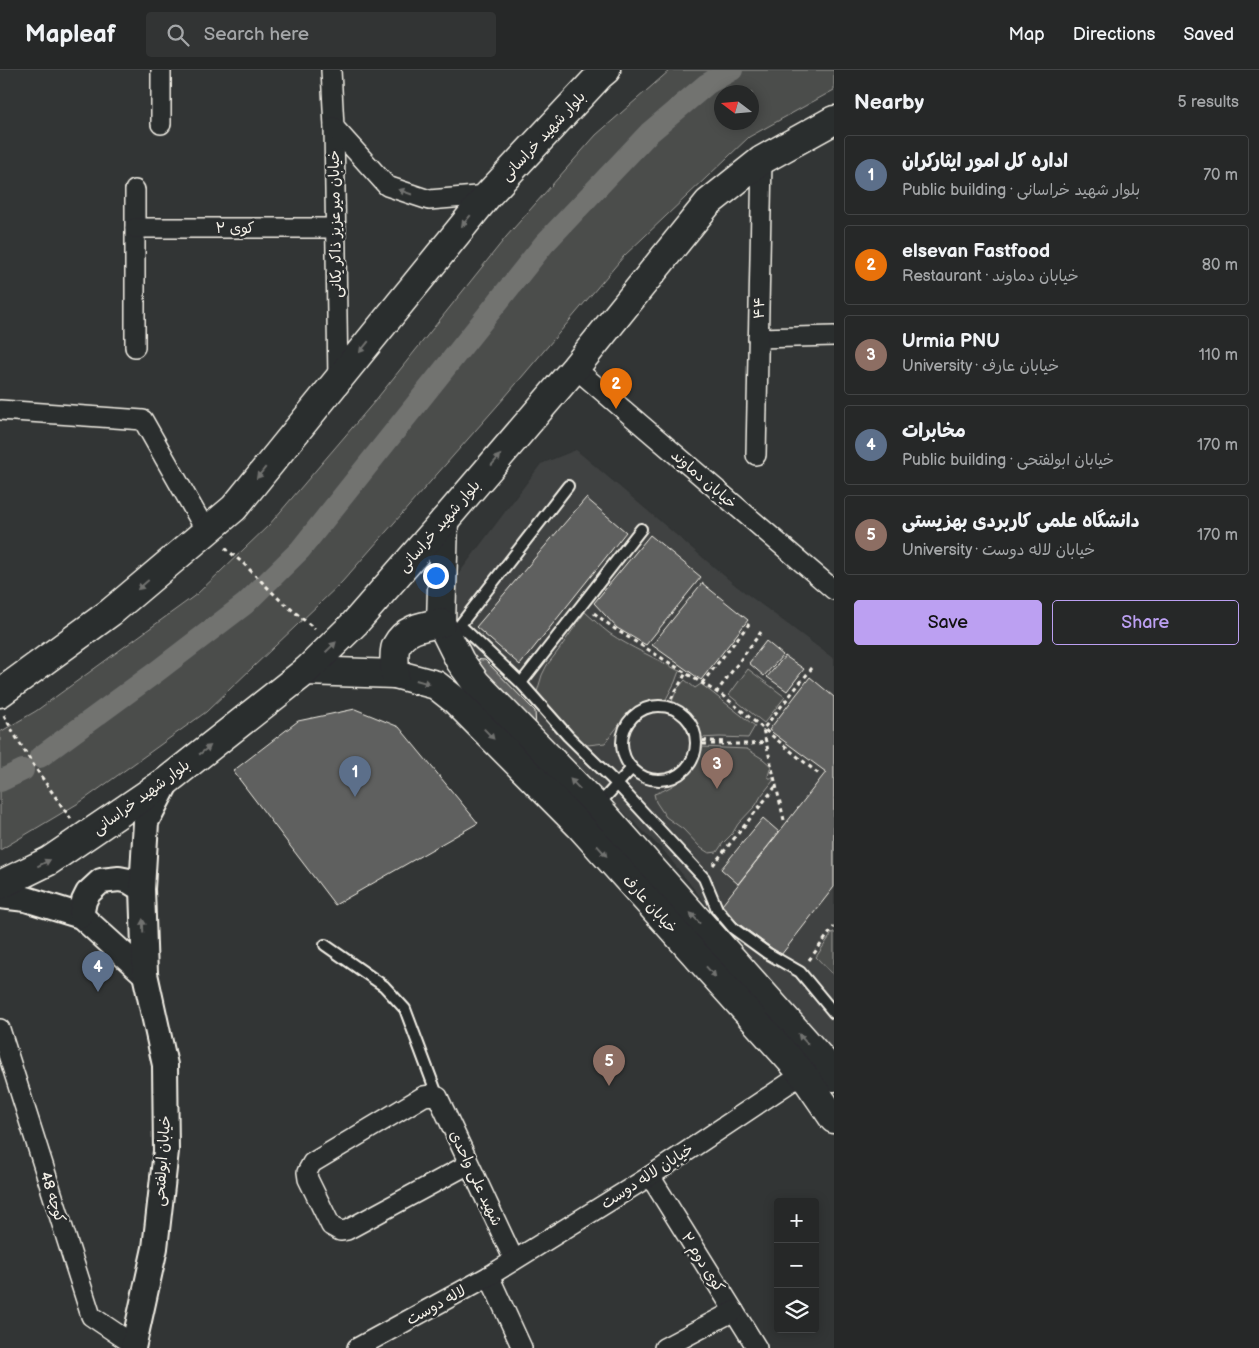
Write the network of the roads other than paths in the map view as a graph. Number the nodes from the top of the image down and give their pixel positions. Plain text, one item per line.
1 (161, 70) edge
2 (331, 70) edge
3 (606, 70) edge
4 (834, 120) edge
5 (161, 124) dead end
6 (334, 127) junction
7 (762, 160) junction
8 (135, 190) dead end
9 (488, 195) junction
10 (135, 228) junction
11 (336, 228) junction
12 (834, 336) edge
13 (758, 338) junction
14 (135, 347) dead end
15 (575, 368) junction
16 (338, 379) junction
17 (0, 410) edge
18 (756, 455) dead end
19 (568, 486) dead end
20 (444, 521) junction
21 (641, 529) dead end
22 (206, 531) junction
23 (834, 590) edge
24 (441, 623) junction
25 (306, 671) junction
26 (395, 674) junction
27 (521, 684) junction
28 (0, 693) edge
29 (632, 768) junction
30 (168, 780) junction
31 (617, 784) junction
32 (598, 808) junction
33 (0, 885) edge
34 (142, 889) junction
35 (0, 896) edge
36 (81, 916) junction
37 (325, 945) dead end
38 (145, 974) junction
39 (834, 1013) edge
40 (0, 1029) edge
41 (820, 1070) edge
42 (438, 1097) junction
43 (834, 1118) edge
44 (469, 1164) junction
45 (650, 1176) junction
46 (514, 1260) junction
47 (489, 1276) junction
48 (734, 1311) junction
49 (134, 1347) edge
50 (357, 1348) edge
51 (522, 1348) edge
52 (664, 1348) edge
53 (757, 1348) edge

1 - 5 street
2 - 6 street, خیابان میرعزیز ذاکر یکانی
3 - 9 main road, بلوار شهید خراسانی
4 - 7 main road, بلوار شهید خراسانی
9 -> 6 street
6 - 11 street, خیابان میرعزیز ذاکر یکانی
7 - 13 street, ۴۴
7 - 15 main road, بلوار شهید خراسانی
8 - 10 street
9 -> 16 main road, بلوار شهید خراسانی
10 - 11 street, کوی ۲
10 - 14 street
11 - 16 street, خیابان میرعزیز ذاکر یکانی
12 - 13 street
13 - 18 street, ۴۴
20 -> 15 main road, بلوار شهید خراسانی
15 - 23 street, خیابان دماوند
16 -> 22 main road, بلوار شهید خراسانی
17 - 22 street
19 - 27 lane
20 - 24 main road
25 -> 20 main road, بلوار شهید خراسانی
21 - 27 lane
22 -> 28 main road, بلوار شهید خراسانی
24 - 26 main road
32 -> 24 main road, خیابان عارف
25 - 26 main road, خیابان عارف
30 -> 25 main road, بلوار شهید خراسانی
26 -> 41 main road, خیابان عارف
27 - 31 lane
29 - 29 lane
29 - 31 lane
33 -> 30 main road, بلوار شهید خراسانی
30 - 34 street, خیابان ابولفتحی
31 - 32 lane
31 - 39 lane
41 -> 32 main road, خیابان عارف
34 - 36 street
38 -> 34 street, خیابان ابولفتحی
35 - 36 street
36 - 38 street
37 - 42 lane
38 - 49 street, خیابان ابولفتحی
40 - 49 street, کوچه 48
41 - 43 main road, خیابان عارف
41 - 45 street, خیابان لاله دوست
42 - 44 street, شهید علی واحدی
42 - 44 street
44 - 46 street, شهید علی واحدی
45 - 46 street, خیابان لاله دوست
45 - 48 street, کوی دوم ۲
46 - 47 street, خیابان لاله دوست
47 - 50 street, لاله دوست
47 - 51 street
48 - 52 street
48 - 53 street, کوی دوم ۲

